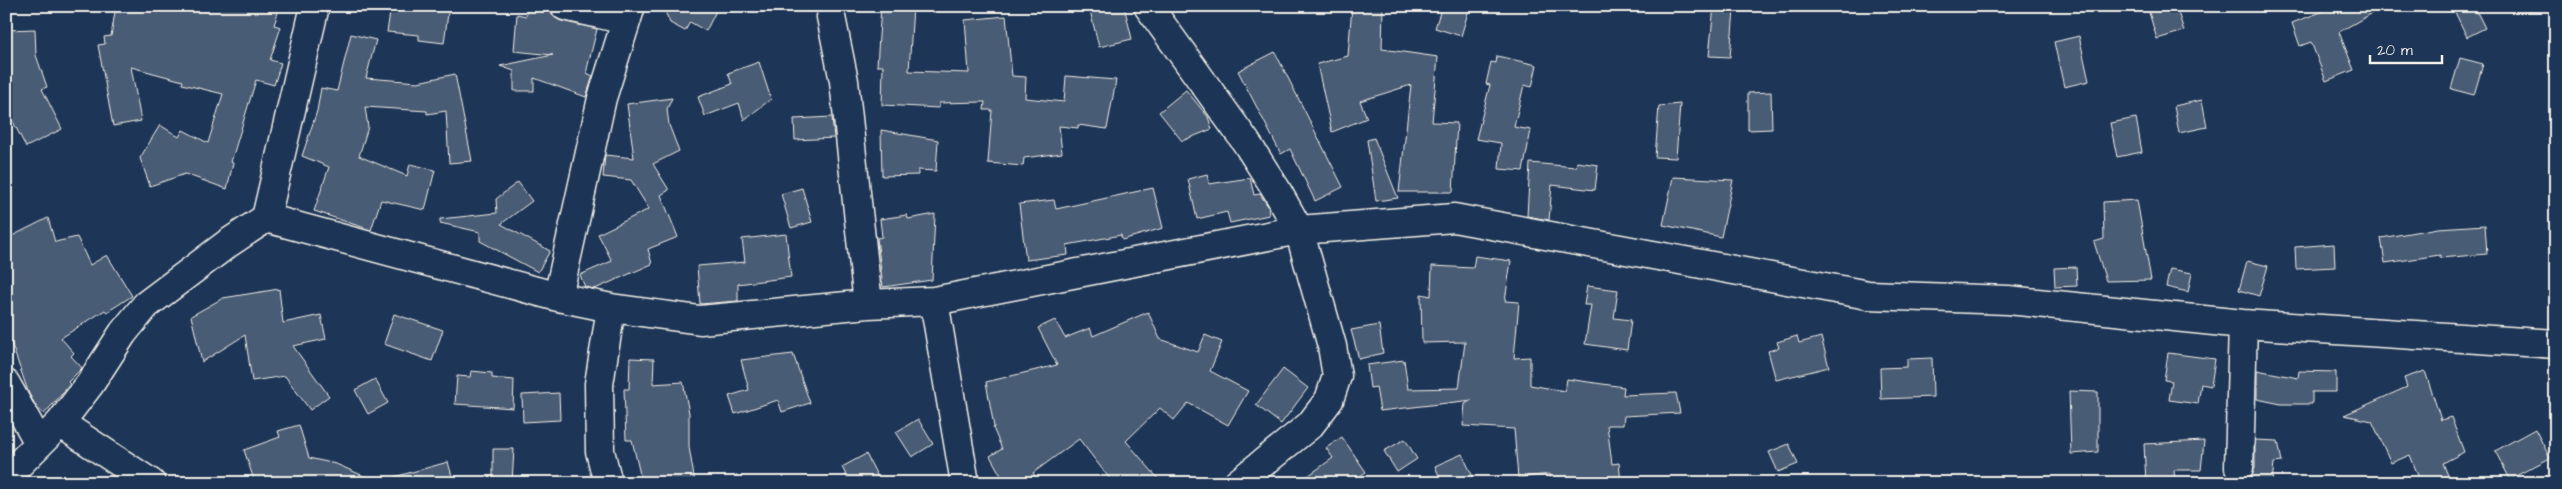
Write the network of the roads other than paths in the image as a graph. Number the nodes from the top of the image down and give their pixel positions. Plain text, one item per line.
1 (315, 6) edge
2 (566, 6) edge
3 (1148, 6) edge
4 (628, 13) edge
5 (831, 17) dead end
6 (266, 218) junction
7 (1299, 230) junction
8 (558, 297) junction
9 (934, 301) junction
10 (868, 304) junction
11 (611, 308) junction
12 (2243, 324) junction
13 (2556, 344) edge
14 (6, 384) edge
15 (60, 423) junction
16 (39, 443) junction
17 (2239, 467) dead end
18 (6, 477) edge
19 (151, 483) edge
20 (608, 483) edge
21 (966, 483) edge
22 (1238, 483) edge

1 - 6 street
2 - 4 street
3 - 7 street
4 - 8 street
5 - 10 street
6 - 8 street
6 - 15 street
7 - 9 street
7 - 12 street
7 - 22 street
8 - 11 street
9 - 10 street
9 - 21 street
10 - 11 street
11 - 20 street
12 - 13 street
12 - 17 street
14 - 16 street
15 - 16 street
15 - 19 street
16 - 18 street

